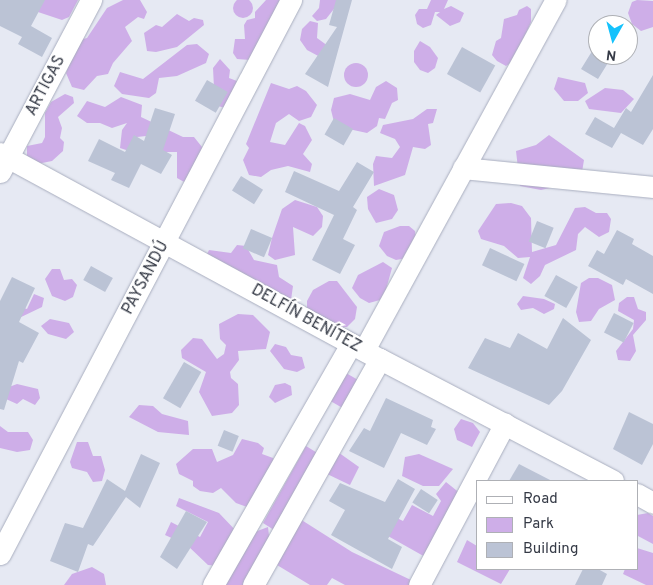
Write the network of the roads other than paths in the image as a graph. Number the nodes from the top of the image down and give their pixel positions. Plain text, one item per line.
1 (92, 0) edge
2 (291, 0) edge
3 (556, 0) edge
4 (2, 161) edge
5 (463, 168) junction
6 (653, 187) edge
7 (166, 242) junction
8 (365, 351) junction
9 (505, 423) junction
10 (611, 480) edge
11 (638, 495) edge
12 (653, 503) edge
13 (0, 554) edge
14 (213, 585) edge
15 (253, 585) edge
16 (419, 585) edge

1 - 4 street, ARTIGAS
2 - 7 street, PAYSANDÚ
3 - 5 street
4 - 7 street, DELFÍN BENÍTEZ
5 - 6 street
5 - 8 street
7 - 8 street, DELFÍN BENÍTEZ
7 - 13 street, PAYSANDÚ
8 - 9 street, DELFÍN BENÍTEZ
8 - 14 street
8 - 15 street
9 - 10 street, DELFÍN BENÍTEZ
9 - 16 street
11 - 12 street

